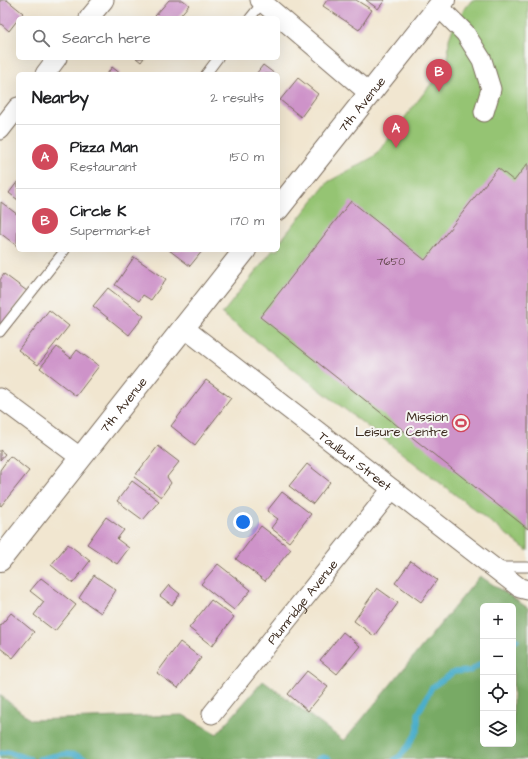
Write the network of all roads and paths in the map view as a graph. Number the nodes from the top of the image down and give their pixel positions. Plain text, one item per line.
1 (104, 0) edge
2 (261, 1) edge
3 (442, 3) edge
4 (92, 16) edge
5 (251, 16) edge
6 (279, 16) edge
7 (280, 17) edge
8 (56, 60) edge
9 (216, 60) edge
10 (46, 72) edge
11 (208, 72) edge
12 (370, 94) junction
13 (16, 110) edge
14 (484, 112) dead end
15 (0, 130) edge
16 (280, 206) edge
17 (63, 252) edge
18 (243, 252) edge
19 (183, 327) junction
20 (0, 332) edge
21 (0, 398) edge
22 (81, 458) junction
23 (392, 489) junction
24 (0, 560) edge
25 (492, 567) junction
26 (528, 567) edge
27 (528, 590) edge
28 (212, 714) dead end

1 - 4 street
2 - 5 lane
2 - 6 street
3 - 12 street, 7th Avenue
3 - 14 street
7 - 12 street
8 - 10 street
9 - 11 lane
12 - 16 street, 7th Avenue
13 - 15 street
17 - 20 lane
18 - 19 street, 7th Avenue
19 - 22 street, 7th Avenue
19 - 23 street, Taulbut Street
21 - 22 street
22 - 24 street, 7th Avenue
23 - 25 street, Taulbut Street
23 - 28 street, Plumridge Avenue
25 - 26 lane
25 - 27 street, Taulbut Street

